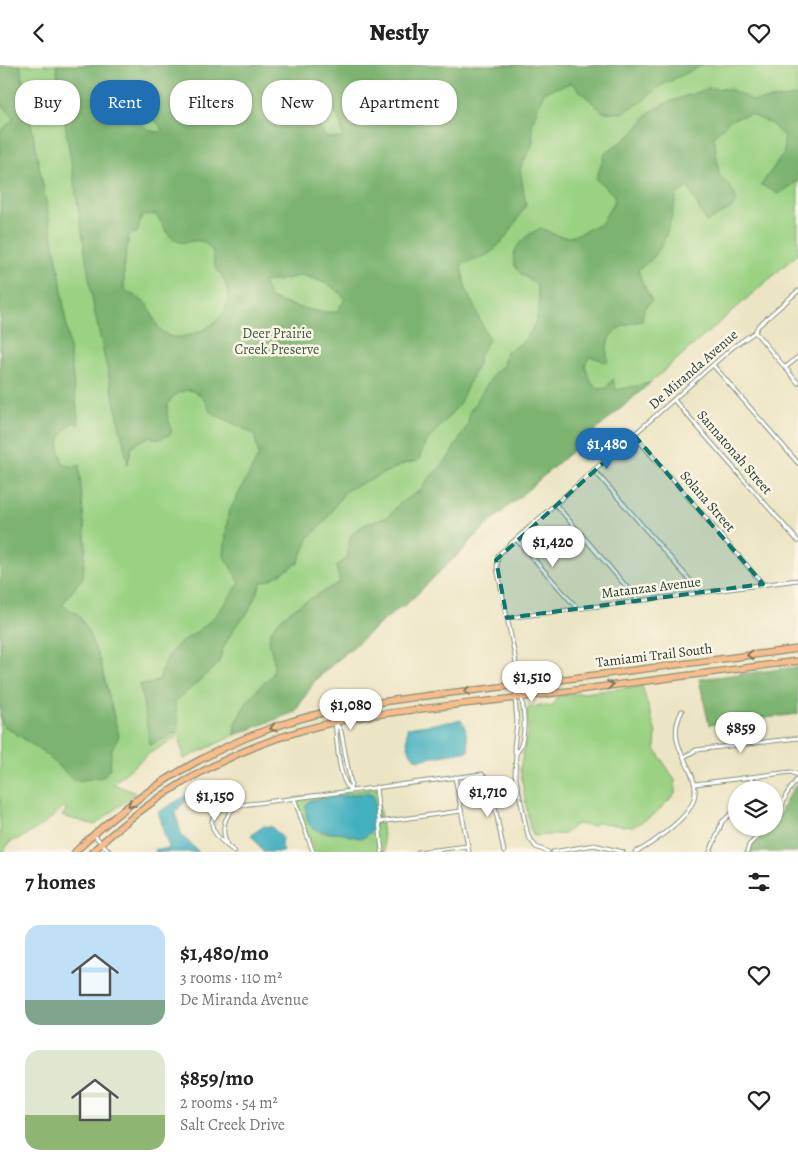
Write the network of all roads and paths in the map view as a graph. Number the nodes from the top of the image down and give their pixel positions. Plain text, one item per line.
1 (798, 291) edge
2 (755, 332) junction
3 (798, 357) edge
4 (713, 365) junction
5 (785, 368) junction
6 (798, 383) edge
7 (674, 400) junction
8 (634, 435) junction
9 (798, 463) edge
10 (594, 470) junction
11 (556, 505) junction
12 (516, 539) junction
13 (798, 541) edge
14 (798, 580) edge
15 (763, 584) junction
16 (700, 592) junction
17 (638, 600) junction
18 (576, 608) junction
19 (507, 617) junction
20 (798, 649) edge
21 (798, 661) edge
22 (518, 685) junction
23 (522, 697) junction
24 (515, 698) junction
25 (334, 711) junction
26 (682, 711) dead end
27 (336, 722) junction
28 (798, 738) edge
29 (344, 748) junction
30 (338, 749) junction
31 (516, 754) junction
32 (684, 757) junction
33 (454, 777) junction
34 (750, 777) junction
35 (798, 777) edge
36 (751, 781) edge
37 (695, 784) junction
38 (376, 787) junction
39 (350, 790) junction
40 (294, 798) junction
41 (783, 804) edge
42 (236, 806) junction
43 (461, 811) junction
44 (728, 816) edge
45 (379, 822) junction
46 (93, 834) junction
47 (758, 836) edge
48 (101, 843) junction
49 (468, 845) junction
50 (227, 847) junction
51 (75, 852) edge
52 (92, 852) edge
53 (110, 852) edge
54 (234, 852) edge
55 (313, 852) edge
56 (382, 852) edge
57 (418, 852) edge
58 (469, 852) edge
59 (504, 852) edge
60 (548, 852) edge
61 (553, 852) edge
62 (620, 852) edge
63 (635, 852) edge
64 (710, 852) edge
65 (748, 852) edge

1 - 2 street, De Miranda Avenue
2 - 4 street, De Miranda Avenue
2 - 5 street
3 - 5 street
4 - 7 street, De Miranda Avenue
4 - 9 street
5 - 6 street
7 - 8 street, De Miranda Avenue
7 - 13 street, Sannatonah Street
8 - 10 street, De Miranda Avenue
8 - 15 street, Solana Street
10 - 11 street, De Miranda Avenue
10 - 16 street
11 - 12 street, De Miranda Avenue
11 - 17 street
12 - 18 street
12 - 19 street, De Miranda Avenue
14 - 15 street, Matanzas Avenue
15 - 16 street, Matanzas Avenue
16 - 17 street, Matanzas Avenue
17 - 18 street, Matanzas Avenue
18 - 19 street, Matanzas Avenue
19 - 22 street, De Miranda Avenue
20 -> 22 main road, Tamiami Trail South
23 -> 21 main road, Tamiami Trail South
22 - 23 street
22 - 24 street
22 -> 25 main road, Tamiami Trail South
23 - 24 main road, Tamiami Trail South
23 - 31 street
24 - 27 main road, Tamiami Trail South
24 - 31 street
25 - 27 street
25 -> 46 main road, Tamiami Trail South
26 - 32 street
27 - 29 street
27 - 30 street
27 - 48 main road, Tamiami Trail South
28 - 32 street
29 - 30 street
29 - 39 street
30 - 39 street
31 - 60 street
32 - 37 street
33 - 38 street
33 - 43 street
33 - 59 street
34 - 35 street
34 - 36 street
34 - 37 street
35 - 41 street
37 - 63 street
38 - 39 street
38 - 45 street
39 - 40 street
40 - 42 street
40 - 55 street
42 - 50 street
42 - 50 street
43 - 45 street
43 - 49 street
44 - 64 street
45 - 56 street
46 - 48 street
46 - 51 main road, Tamiami Trail South
47 - 65 street
48 - 52 main road, Tamiami Trail South
48 - 53 street
49 - 57 street
49 - 58 street
50 - 54 street
61 - 62 street

